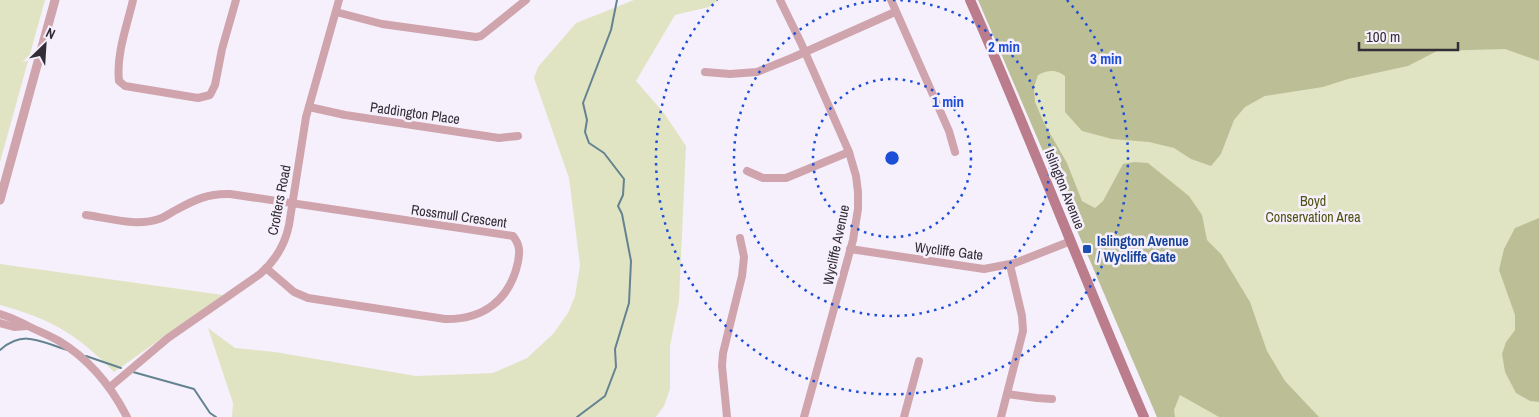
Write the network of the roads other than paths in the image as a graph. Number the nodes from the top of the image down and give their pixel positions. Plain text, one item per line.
1 (55, 0) edge
2 (133, 0) edge
3 (236, 0) edge
4 (339, 0) edge
5 (526, 0) edge
6 (780, 0) edge
7 (891, 0) edge
8 (970, 0) edge
9 (336, 12) junction
10 (895, 12) junction
11 (805, 52) junction
12 (705, 72) dead end
13 (309, 107) junction
14 (518, 136) dead end
15 (849, 152) junction
16 (955, 152) dead end
17 (747, 170) dead end
18 (0, 200) edge
19 (292, 204) junction
20 (86, 215) dead end
21 (740, 238) dead end
22 (1071, 241) junction
23 (850, 250) junction
24 (1010, 265) junction
25 (266, 268) junction
26 (0, 314) edge
27 (0, 323) edge
28 (27, 326) junction
29 (919, 362) dead end
30 (110, 387) junction
31 (1007, 394) junction
32 (1052, 398) dead end
33 (127, 417) edge
34 (728, 417) edge
35 (804, 417) edge
36 (904, 417) edge
37 (1001, 417) edge
38 (1144, 417) edge

1 - 18 street
2 - 3 street
4 - 9 street, Crofters Road
5 - 9 street
6 - 11 street, Wycliffe Avenue
7 - 10 street
8 - 22 main road, Islington Avenue
9 - 13 street, Crofters Road
10 - 11 street
10 - 16 street
11 - 12 street
11 - 15 street, Wycliffe Avenue
13 - 14 street, Paddington Place
13 - 19 street, Crofters Road
15 - 17 street
15 - 23 street, Wycliffe Avenue
19 - 20 street
19 - 25 street, Crofters Road
19 - 25 street, Rossmull Crescent
21 - 34 street
22 - 24 street, Wycliffe Gate
22 - 38 main road, Islington Avenue
23 - 24 street, Wycliffe Gate
23 - 35 street, Wycliffe Avenue
24 - 31 street
25 - 30 street, Crofters Road
26 - 28 street
27 - 28 street
28 - 30 street
29 - 36 street
30 - 33 street
31 - 32 street
31 - 37 street

